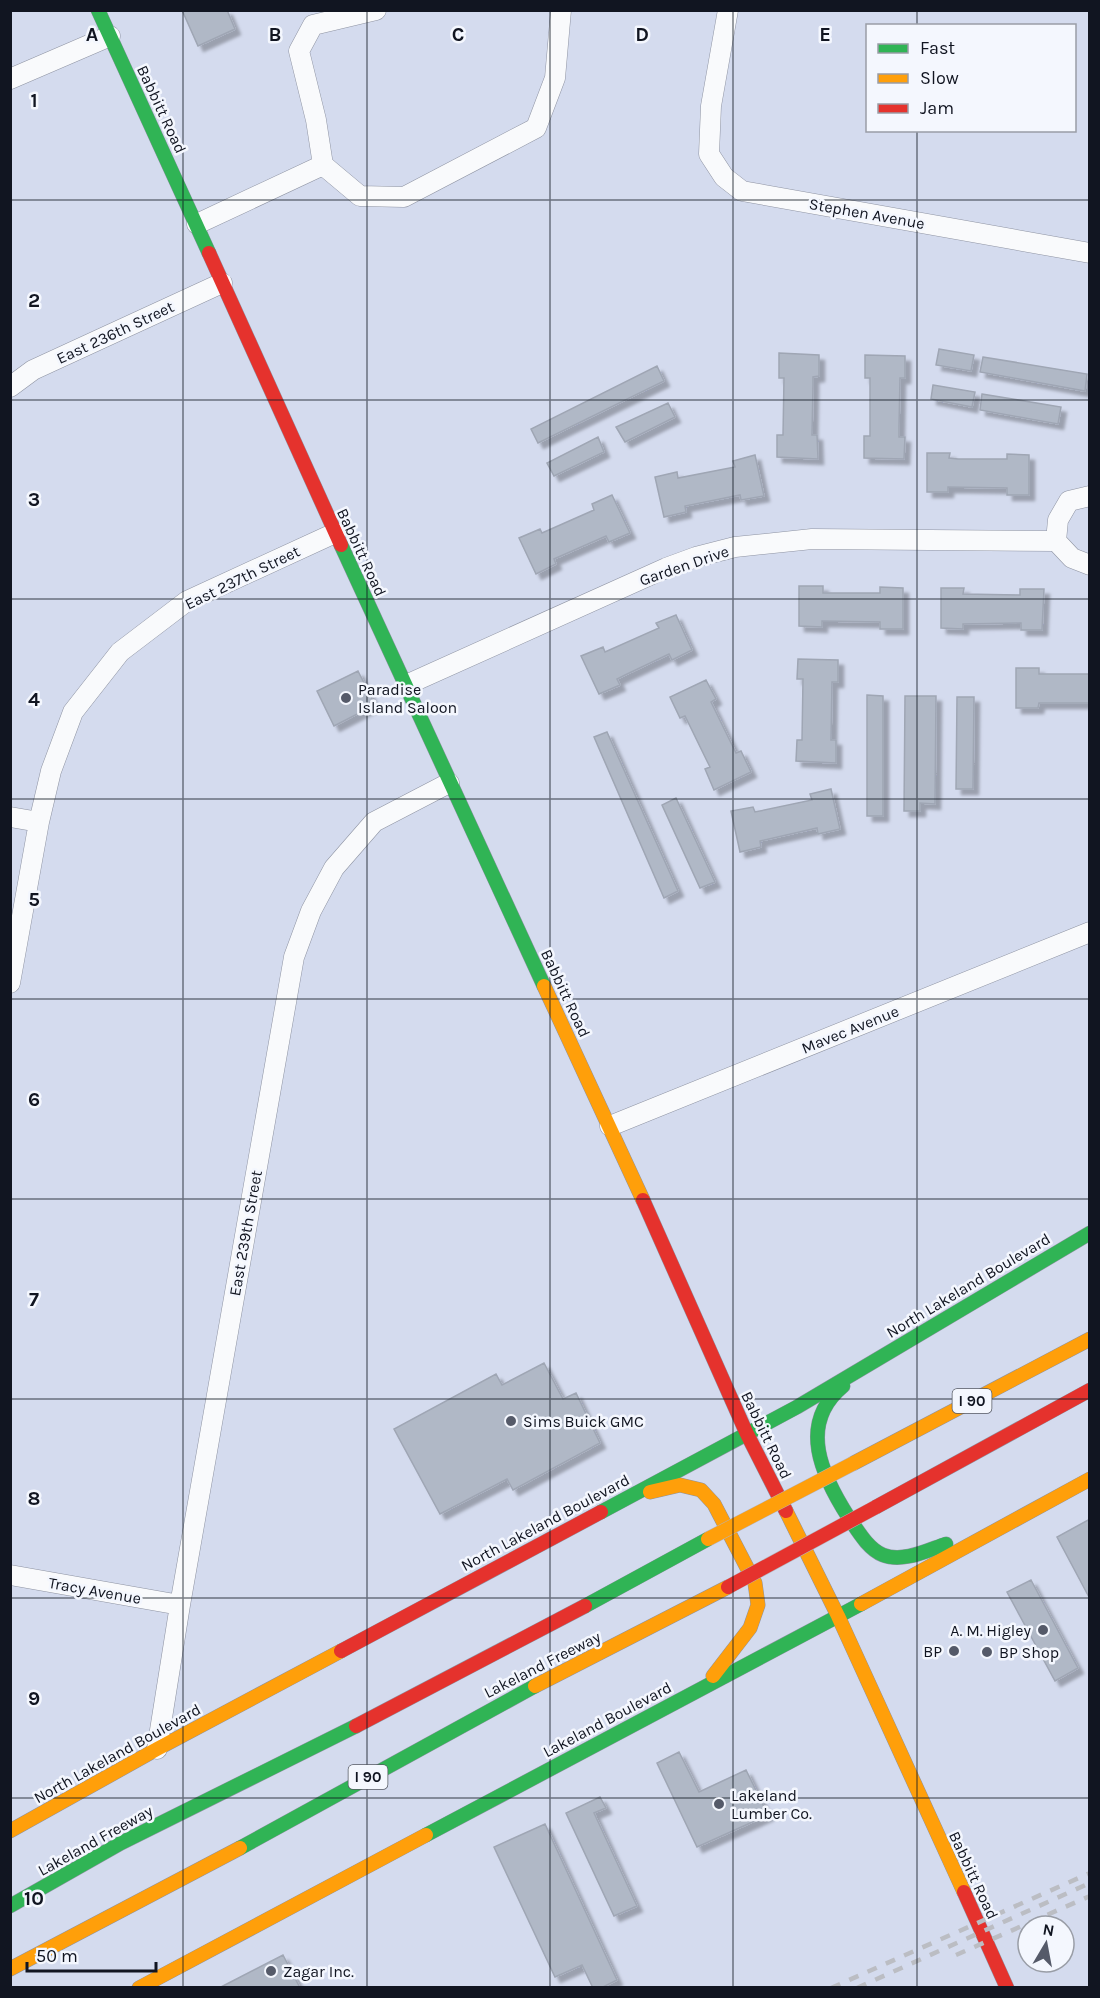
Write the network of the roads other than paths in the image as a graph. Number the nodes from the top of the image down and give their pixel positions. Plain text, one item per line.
1 (99, 10) edge
2 (376, 10) edge
3 (561, 10) edge
4 (728, 10) edge
5 (110, 36) junction
6 (10, 79) edge
7 (323, 165) junction
8 (197, 224) junction
9 (1089, 253) edge
10 (222, 283) junction
11 (10, 387) edge
12 (1089, 496) edge
13 (335, 533) junction
14 (1056, 541) junction
15 (1089, 565) edge
16 (406, 685) junction
17 (449, 783) junction
18 (10, 817) edge
19 (39, 822) junction
20 (1089, 932) edge
21 (10, 983) edge
22 (610, 1126) junction
23 (1089, 1233) edge
24 (1089, 1339) edge
25 (869, 1363) junction
26 (1089, 1390) edge
27 (746, 1432) junction
28 (1089, 1479) edge
29 (623, 1498) junction
30 (990, 1532) junction
31 (10, 1575) edge
32 (180, 1605) junction
33 (838, 1616) junction
34 (707, 1684) junction
35 (157, 1749) junction
36 (10, 1831) edge
37 (120, 1843) junction
38 (10, 1892) edge
39 (10, 1906) edge
40 (13, 1968) edge
41 (140, 1988) edge
42 (1007, 1988) edge

1 - 5 main road, Babbitt Road
2 - 7 street
3 - 7 street
4 - 9 street, Stephen Avenue
5 - 6 street
5 - 8 main road, Babbitt Road
7 - 8 street
8 - 10 main road, Babbitt Road
10 - 11 street, East 236th Street
10 - 13 main road, Babbitt Road
12 - 14 street
13 - 16 main road, Babbitt Road
13 - 19 street, East 237th Street
14 - 15 street
14 - 16 street, Garden Drive
16 - 17 main road, Babbitt Road
17 - 22 main road, Babbitt Road
17 - 32 street, East 239th Street
18 - 19 street
19 - 21 street, East 237th Street
20 - 22 street, Mavec Avenue
22 - 27 main road, Babbitt Road
23 - 25 main road, North Lakeland Boulevard
24 - 37 main road, Lakeland Freeway / I 90, bridge
25 - 27 main road, North Lakeland Boulevard
25 - 30 main road
26 - 40 main road, Lakeland Freeway / I 90, bridge
27 - 29 main road, North Lakeland Boulevard
27 - 33 main road, Babbitt Road
28 - 30 main road, Lakeland Boulevard
29 - 34 main road
29 - 35 main road, North Lakeland Boulevard
30 - 33 main road, Lakeland Boulevard
31 - 32 street, Tracy Avenue
32 - 35 street, East 239th Street
33 - 34 main road, Lakeland Boulevard
33 - 42 main road, Babbitt Road
34 - 41 main road, Lakeland Boulevard
35 - 36 main road, North Lakeland Boulevard
37 - 38 main road
37 - 39 main road, Lakeland Freeway / I 90

